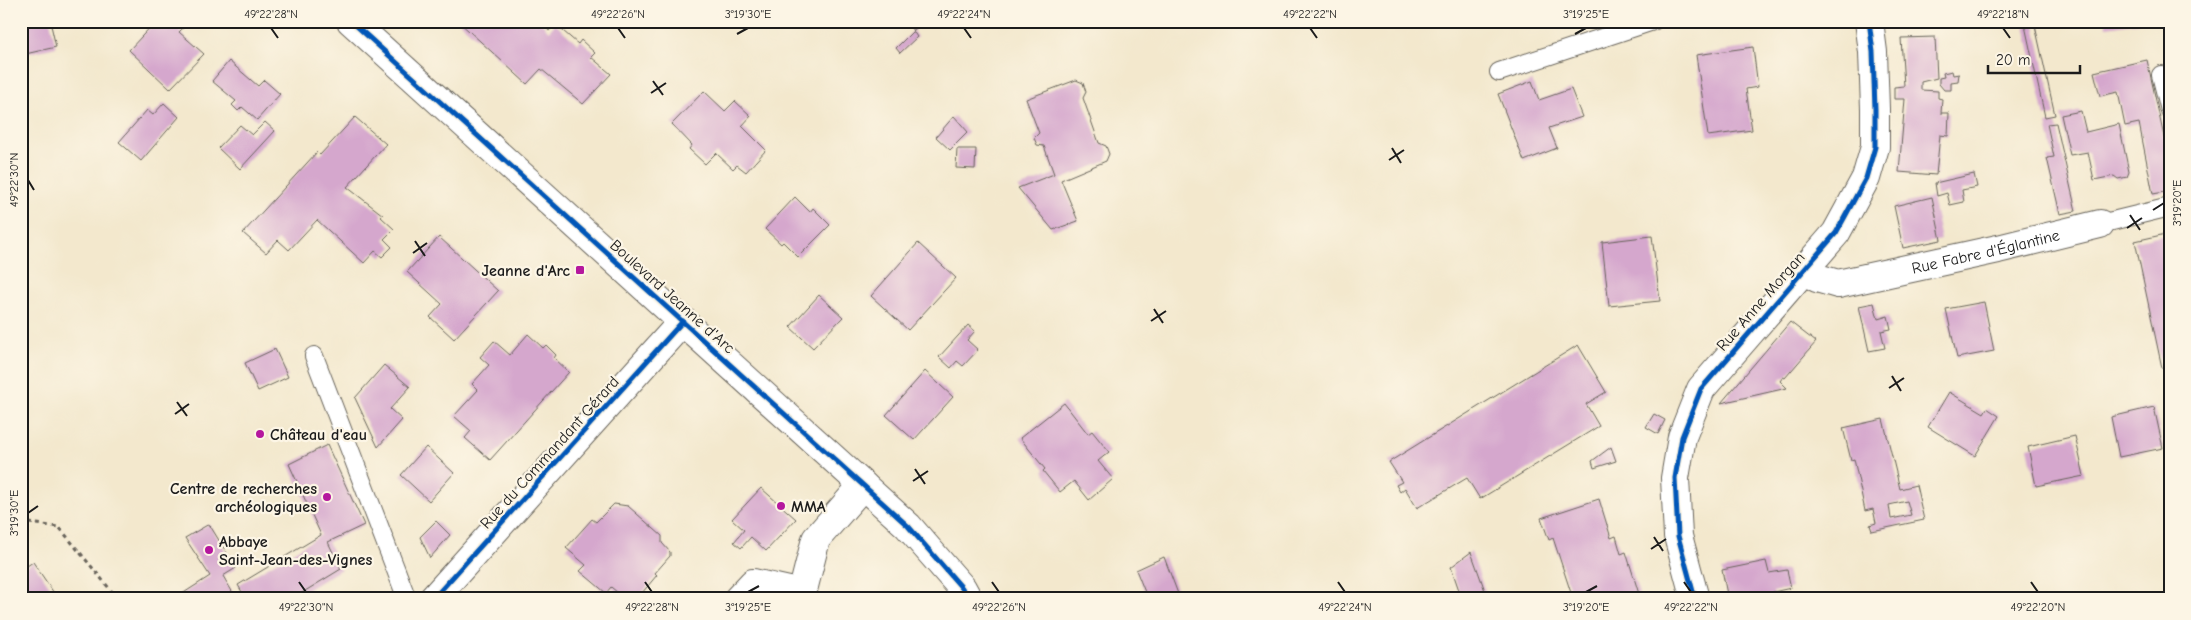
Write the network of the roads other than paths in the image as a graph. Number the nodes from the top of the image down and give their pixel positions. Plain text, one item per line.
1 (351, 21) edge
2 (1653, 21) edge
3 (1870, 21) edge
4 (1499, 72) dead end
5 (2161, 75) dead end
6 (2170, 110) edge
7 (2170, 207) edge
8 (2100, 224) joint
9 (1802, 270) junction
10 (683, 321) junction
11 (314, 356) dead end
12 (863, 485) junction
13 (407, 599) edge
14 (433, 599) edge
15 (738, 599) edge
16 (968, 599) edge
17 (1695, 599) edge

1 - 10 street, Boulevard Jeanne d'Arc
2 - 4 lane
3 - 9 street, Rue Anne Morgan
5 - 6 lane
7 - 8 lane, Rue Fabre d'Églantine
8 - 9 street, Rue Fabre d'Églantine
9 - 17 street, Rue Anne Morgan
10 - 12 street, Boulevard Jeanne d'Arc
10 - 14 street, Rue du Commandant Gérard
11 - 13 lane
12 - 15 street
12 - 16 street, Boulevard Jeanne d'Arc

